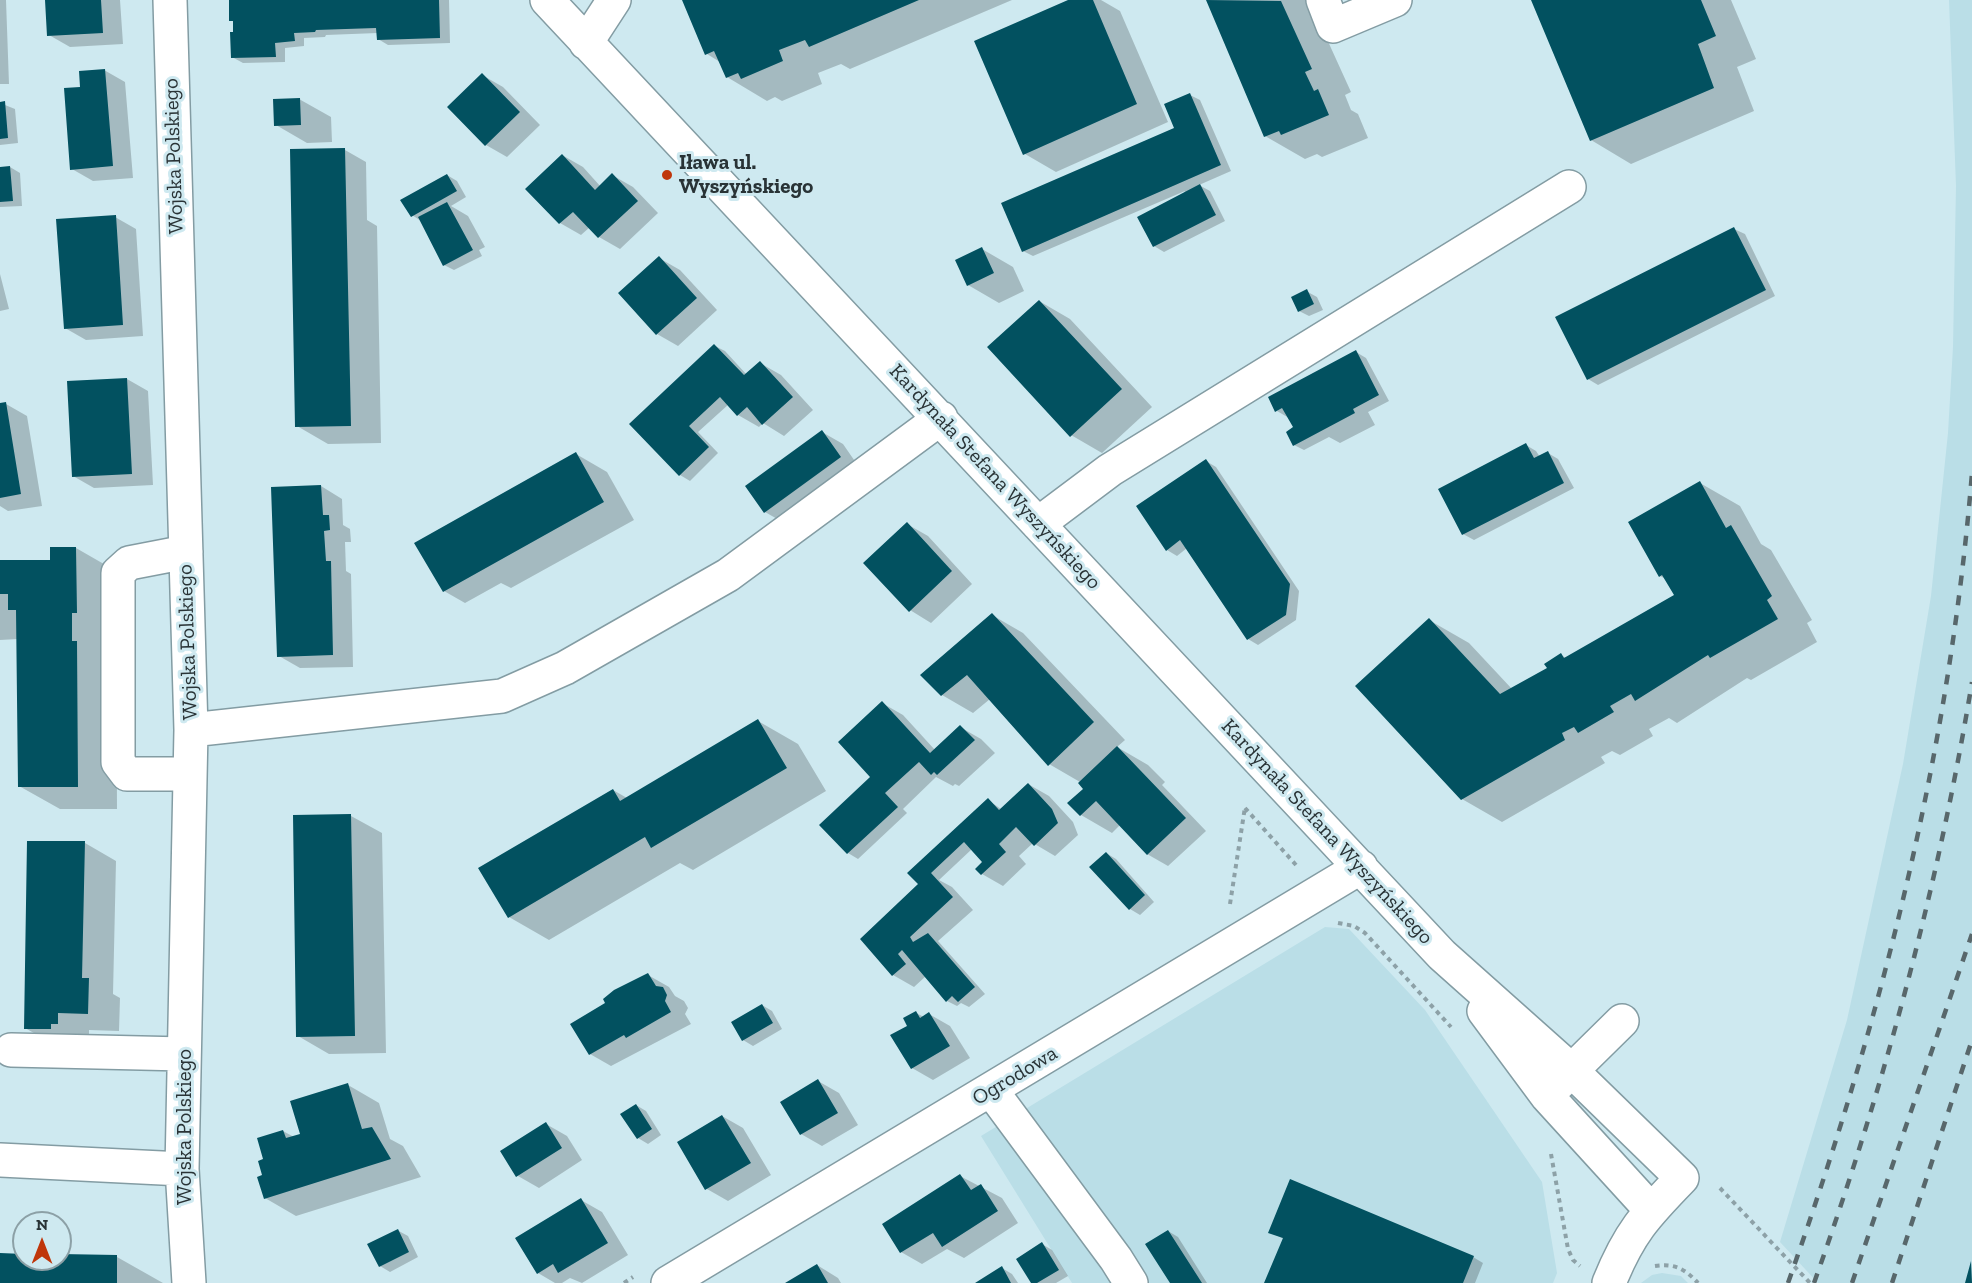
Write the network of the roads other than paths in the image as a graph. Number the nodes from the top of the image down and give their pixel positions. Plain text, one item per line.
1 (170, 0) edge
2 (547, 0) edge
3 (614, 0) edge
4 (1323, 0) edge
5 (1395, 0) edge
6 (586, 43) junction
7 (1569, 187) dead end
8 (941, 418) junction
9 (1038, 524) junction
10 (186, 552) junction
11 (190, 730) junction
12 (190, 774) junction
13 (1361, 867) junction
14 (1442, 955) junction
15 (1622, 1021) dead end
16 (11, 1050) dead end
17 (184, 1054) junction
18 (1571, 1070) junction
19 (991, 1090) junction
20 (1547, 1096) junction
21 (0, 1161) edge
22 (182, 1169) junction
23 (1651, 1210) junction
24 (1596, 1276) edge
25 (189, 1283) edge
26 (668, 1283) edge
27 (1131, 1283) edge

1 - 10 street, Wojska Polskiego
2 - 6 street, Kardynała Stefana Wyszyńskiego
3 - 6 street
4 - 5 street
6 - 8 street, Kardynała Stefana Wyszyńskiego
7 - 9 street
8 - 9 street, Kardynała Stefana Wyszyńskiego
8 - 11 street
9 - 13 street, Kardynała Stefana Wyszyńskiego
10 - 11 street, Wojska Polskiego
10 - 12 street
11 - 12 street, Wojska Polskiego
12 - 17 street, Wojska Polskiego
13 - 14 street, Kardynała Stefana Wyszyńskiego
13 - 19 street, Ogrodowa
14 - 18 street, Kardynała Stefana Wyszyńskiego
14 - 20 street, Kardynała Stefana Wyszyńskiego
15 - 18 street
16 - 17 street
17 - 22 street, Wojska Polskiego
18 - 20 street
18 - 23 street, Kardynała Stefana Wyszyńskiego
19 - 26 street, Ogrodowa
19 - 27 street
20 - 23 street, Kardynała Stefana Wyszyńskiego
21 - 22 street
22 - 25 street, Wojska Polskiego
23 - 24 street

